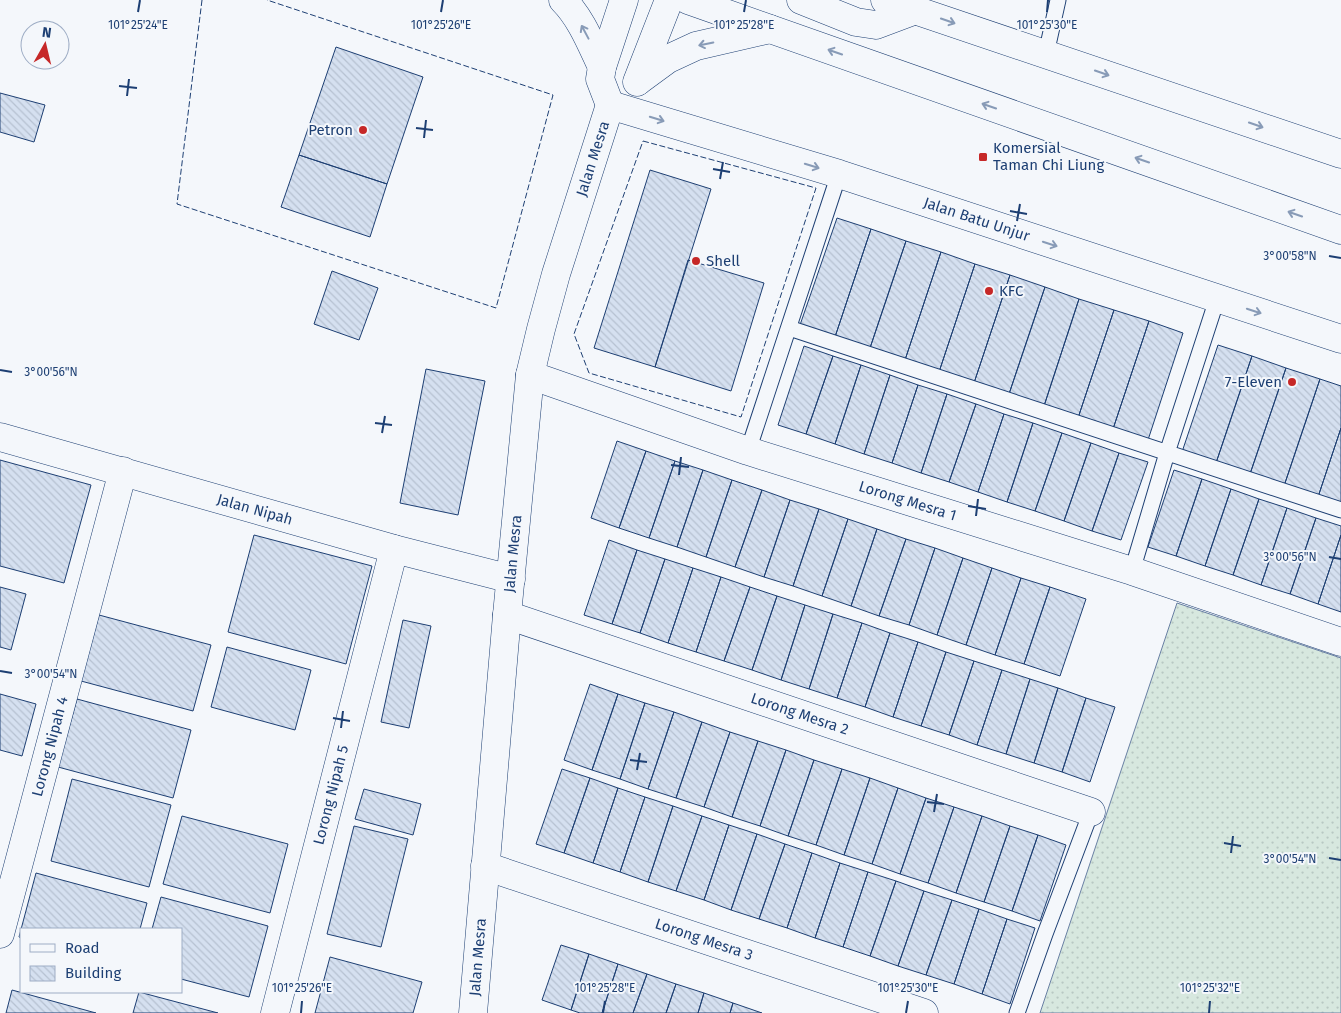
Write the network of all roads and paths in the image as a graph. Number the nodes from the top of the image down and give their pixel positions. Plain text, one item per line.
1 (563, 0) edge
2 (624, 0) edge
3 (669, 0) edge
4 (688, 0) edge
5 (801, 0) edge
6 (885, 0) edge
7 (1058, 0) edge
8 (916, 10) junction
9 (770, 28) junction
10 (1046, 54) junction
11 (602, 67) junction
12 (638, 81) junction
13 (610, 105) junction
14 (1341, 154) edge
15 (839, 174) junction
16 (1341, 230) edge
17 (1217, 299) junction
18 (789, 328) junction
19 (1341, 339) edge
20 (530, 375) junction
21 (0, 437) edge
22 (748, 451) junction
23 (1167, 453) junction
24 (123, 471) junction
25 (1341, 510) edge
26 (394, 548) junction
27 (1132, 572) junction
28 (511, 579) junction
29 (508, 615) junction
30 (1341, 642) edge
31 (1091, 812) joint
32 (485, 866) junction
33 (0, 934) edge
34 (879, 1006) edge
35 (275, 1013) edge
36 (473, 1013) edge
37 (924, 1013) edge
38 (1017, 1013) edge

11 -> 1 street
2 - 11 street
3 - 12 street
4 - 9 street
5 - 8 street
6 - 8 street
7 - 10 lane
8 -> 10 street
9 -> 12 street
16 -> 9 street
10 -> 14 street
11 - 13 street
12 - 13 street
13 -> 15 street, Jalan Batu Unjur
13 - 20 street, Jalan Mesra
15 -> 17 street, Jalan Batu Unjur
15 - 18 lane
17 -> 19 street, Jalan Batu Unjur
17 - 23 lane
18 - 22 lane
18 - 23 lane
20 - 22 street, Lorong Mesra 1
20 - 28 street, Jalan Mesra
21 - 24 street, Jalan Nipah
22 - 27 street, Lorong Mesra 1
23 - 25 lane
23 - 27 lane
24 - 26 street, Jalan Nipah
24 - 33 street, Lorong Nipah 4
26 - 28 street, Jalan Nipah
26 - 35 street, Lorong Nipah 5
27 - 30 street, Lorong Mesra 1
28 - 29 street, Jalan Mesra
29 - 31 street, Lorong Mesra 2
29 - 32 street, Jalan Mesra
31 - 38 lane
32 - 34 street, Lorong Mesra 3
32 - 36 street, Jalan Mesra
34 - 37 street, Lorong Mesra 3

